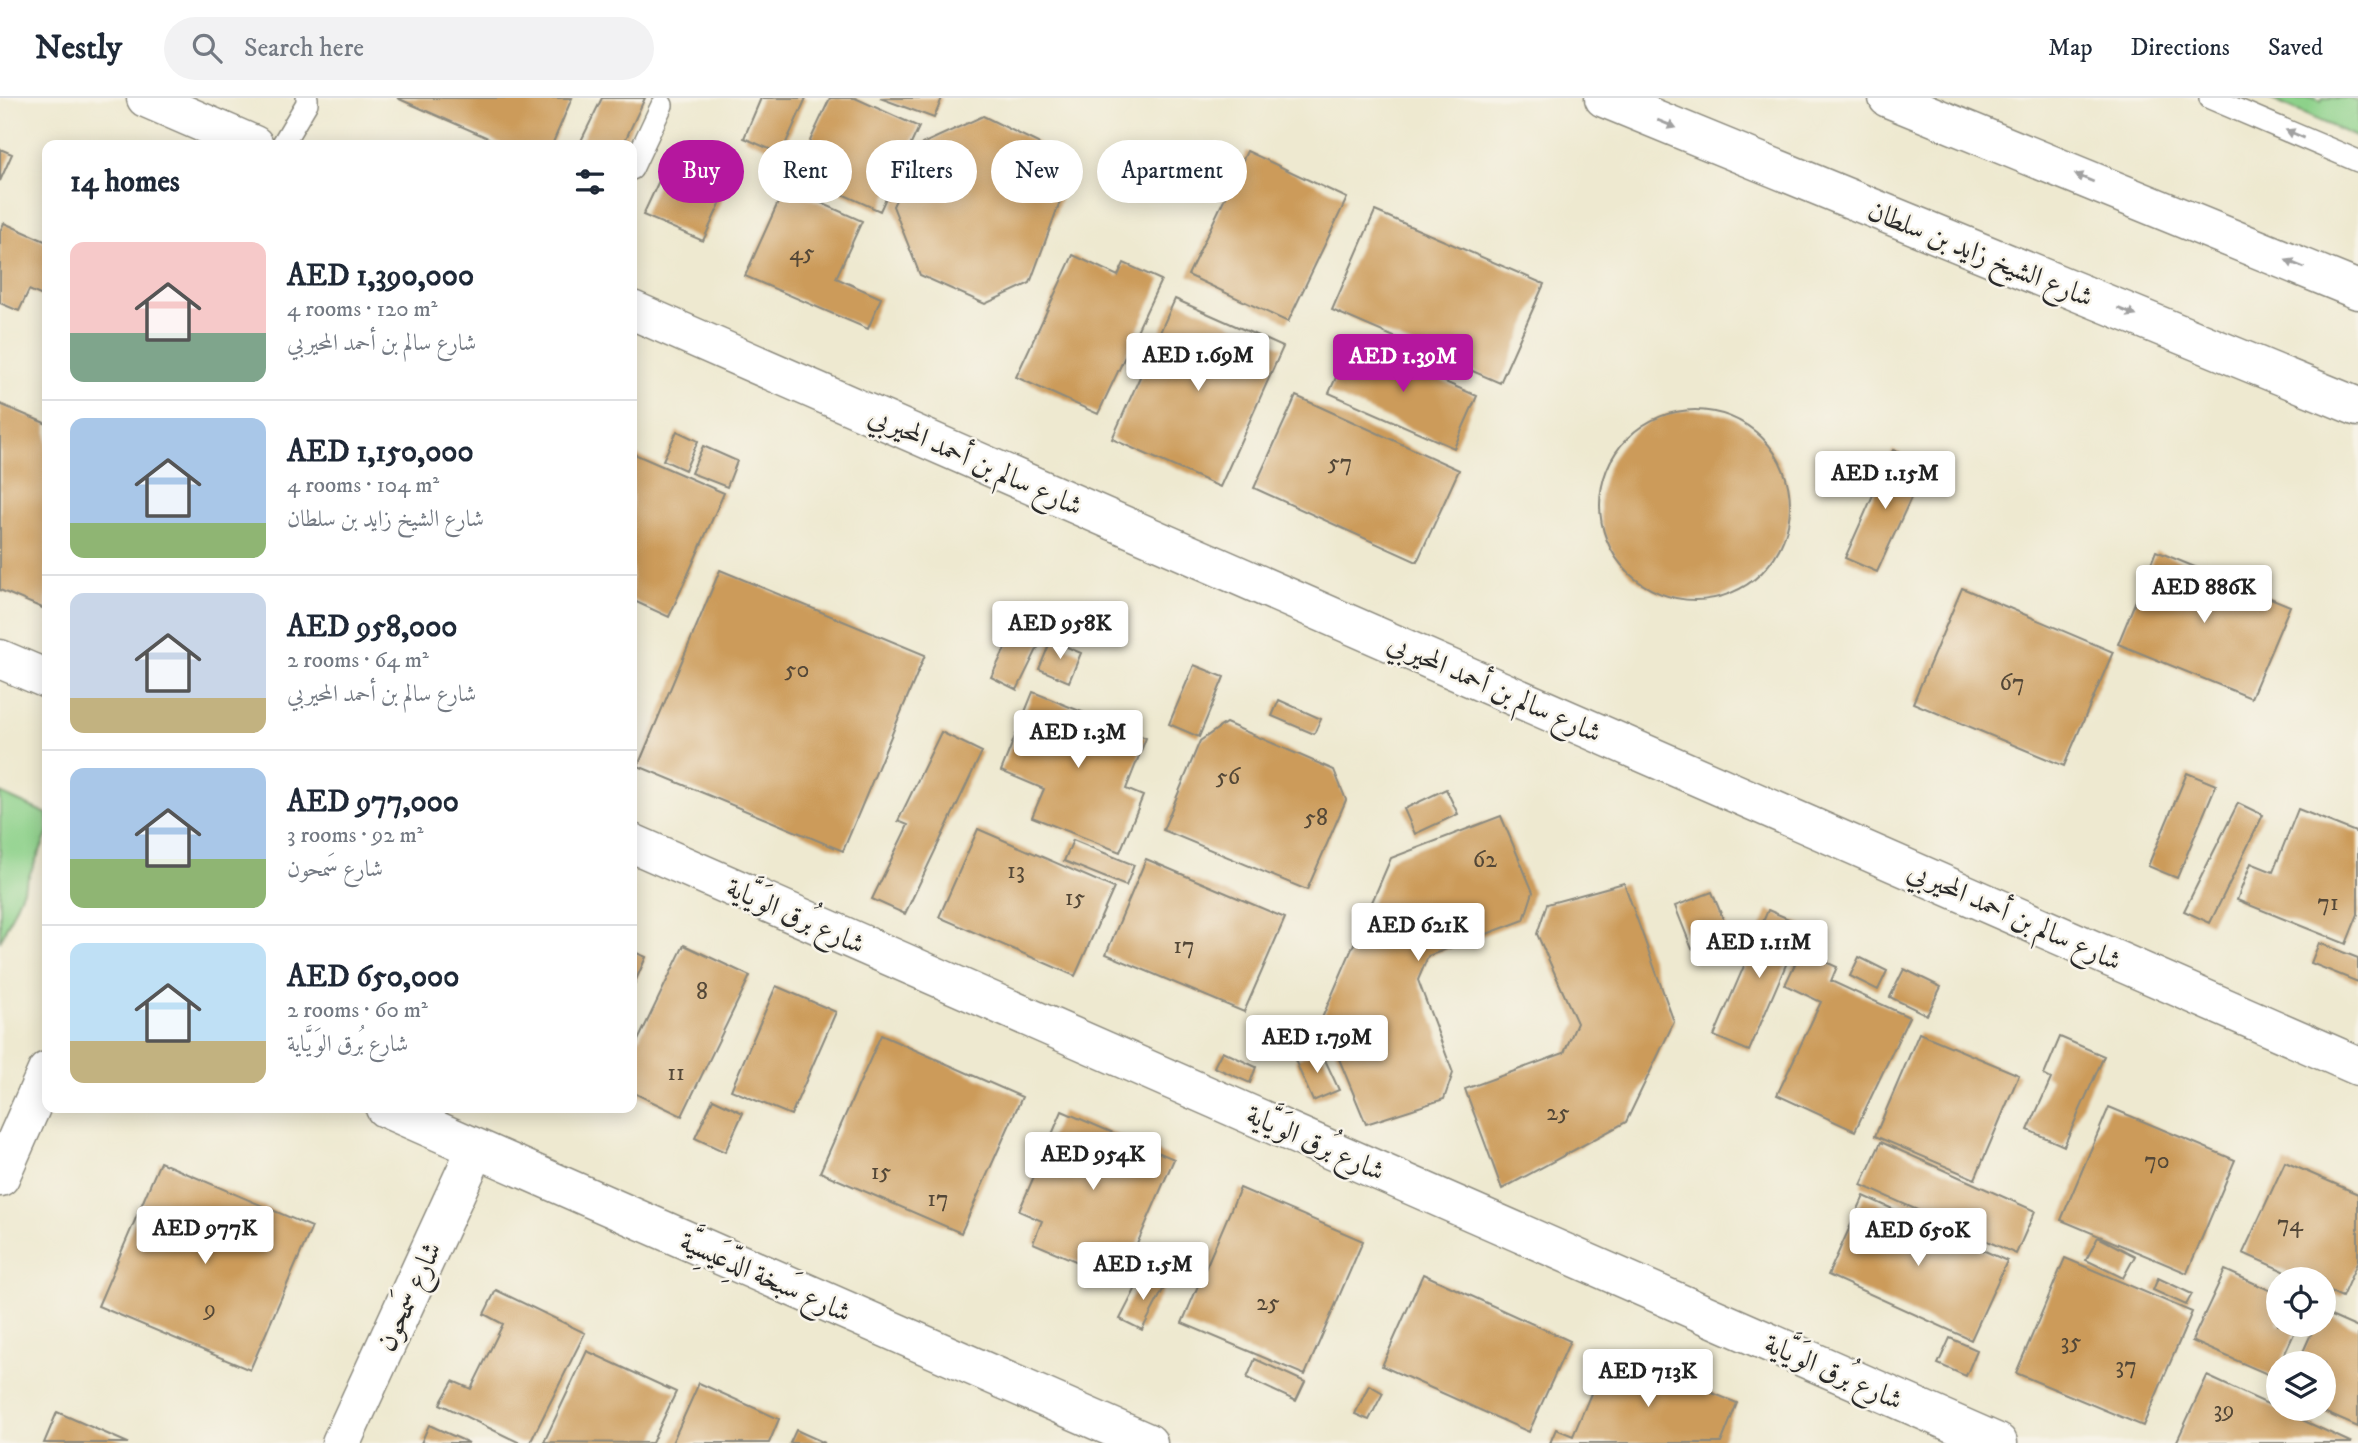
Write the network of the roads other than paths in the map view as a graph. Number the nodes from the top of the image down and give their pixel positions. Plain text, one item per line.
1 (146, 98) edge
2 (307, 98) edge
3 (1604, 98) edge
4 (1888, 98) edge
5 (2210, 98) edge
6 (662, 104) dead end
7 (243, 140) edge
8 (285, 140) edge
9 (637, 158) edge
10 (2358, 161) edge
11 (2358, 290) edge
12 (637, 312) edge
13 (2358, 407) edge
14 (0, 659) edge
15 (42, 677) edge
16 (637, 845) edge
17 (2358, 1066) edge
18 (42, 1082) edge
19 (396, 1113) edge
20 (476, 1149) junction
21 (0, 1177) edge
22 (341, 1443) edge
23 (1148, 1443) edge
24 (1998, 1443) edge

1 - 7 main road
2 - 8 lane
3 -> 13 main road, شارع الشيخ زايد بن سلطان
11 -> 4 main road
10 -> 5 lane
6 - 9 lane
12 - 17 main road, شارع سالم بن أحمد المحيربي
14 - 15 main road
16 - 24 main road, شارع بُرق الوَيَّاية
18 - 21 main road
19 - 20 main road, شارع سَبخة الدِّعَيسِيَّة
20 - 22 main road, شارع سَمحون
20 - 23 main road, شارع سَبخة الدِّعَيسِيَّة

